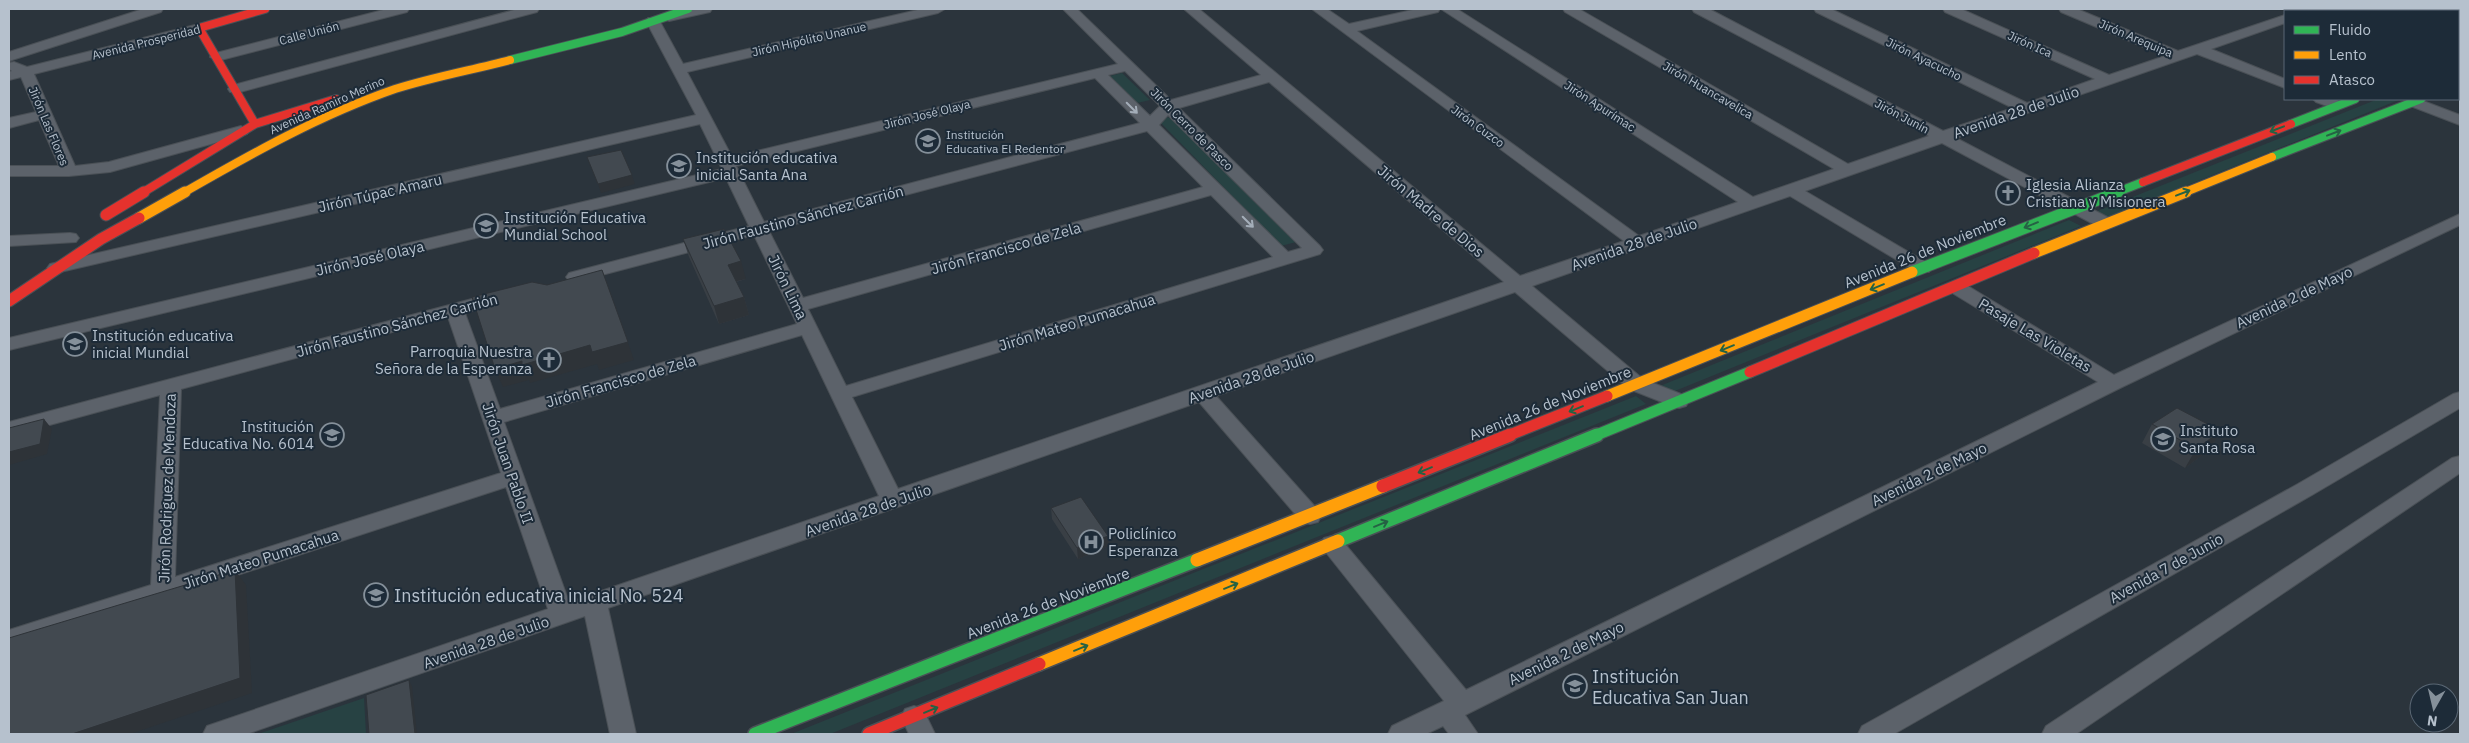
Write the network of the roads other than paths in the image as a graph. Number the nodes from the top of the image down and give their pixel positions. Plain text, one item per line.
1 (156, 9) edge
2 (265, 9) edge
3 (402, 9) edge
4 (532, 9) edge
5 (688, 9) edge
6 (705, 9) edge
7 (938, 9) edge
8 (1070, 9) edge
9 (1191, 9) edge
10 (1319, 9) edge
11 (1433, 9) edge
12 (1448, 9) edge
13 (1570, 9) edge
14 (1702, 9) edge
15 (1821, 9) edge
16 (1950, 9) edge
17 (2092, 9) edge
18 (2071, 11) edge
19 (2284, 18) edge
20 (656, 20) junction
21 (199, 28) junction
22 (1346, 29) junction
23 (558, 36) dead end
24 (2197, 49) junction
25 (2178, 56) junction
26 (9, 57) edge
27 (216, 58) junction
28 (9, 63) edge
29 (1128, 66) junction
30 (680, 69) junction
31 (26, 72) junction
32 (1098, 73) junction
33 (9, 76) edge
34 (1272, 77) junction
35 (2109, 80) junction
36 (2284, 84) edge
37 (235, 89) junction
38 (2323, 100) edge
39 (2353, 100) edge
40 (2417, 100) edge
41 (1168, 106) junction
42 (2338, 106) junction
43 (2026, 108) junction
44 (44, 114) junction
45 (705, 118) junction
46 (2460, 120) edge
47 (9, 123) edge
48 (1150, 125) junction
49 (248, 127) junction
50 (1943, 137) junction
51 (729, 167) junction
52 (1847, 170) junction
53 (9, 171) edge
54 (69, 171) junction
55 (1216, 189) junction
56 (1791, 190) junction
57 (1752, 204) junction
58 (2076, 207) junction
59 (2460, 219) edge
60 (95, 222) dead end
61 (2105, 223) junction
62 (759, 228) junction
63 (74, 235) joint
64 (9, 241) edge
65 (1638, 243) junction
66 (55, 249) dead end
67 (1314, 250) joint
68 (1285, 259) junction
69 (1922, 268) junction
70 (54, 269) junction
71 (559, 282) edge
72 (1518, 284) junction
73 (1956, 287) junction
74 (521, 292) edge
75 (9, 301) edge
76 (796, 306) junction
77 (455, 310) junction
78 (807, 327) junction
79 (9, 344) edge
80 (2113, 383) junction
81 (1636, 384) junction
82 (171, 386) junction
83 (841, 394) junction
84 (1203, 394) junction
85 (2460, 399) edge
86 (1679, 401) junction
87 (493, 418) junction
88 (9, 429) edge
89 (2460, 463) edge
90 (513, 477) junction
91 (893, 501) junction
92 (1310, 516) junction
93 (1332, 544) junction
94 (163, 590) junction
95 (595, 604) junction
96 (562, 616) junction
97 (9, 640) edge
98 (1455, 708) junction
99 (918, 726) edge
100 (216, 734) edge
101 (623, 734) edge
102 (756, 734) edge
103 (869, 734) edge
104 (1401, 734) edge
105 (1465, 734) edge
106 (1871, 734) edge
107 (2055, 734) edge

1 - 26 street
2 - 21 main road, Avenida Prosperidad
3 - 27 street, Calle Unión
4 - 37 street
5 - 20 main road, Avenida Ramiro Merino
6 - 20 street
7 - 30 street, Jirón Hipólito Unanue
8 - 29 street, Jirón Cerro de Pasco
9 - 34 street, Jirón Madre de Dios
10 - 22 street, Jirón Cuzco
11 - 22 street
12 - 57 street, Jirón Apurímac
13 - 52 street, Jirón Huancavelica
14 - 50 street, Jirón Junín
15 - 43 street, Jirón Ayacucho
16 - 35 street, Jirón Ica
17 - 18 street
18 - 25 street, Jirón Arequipa
19 - 24 street, Avenida 28 de Julio
20 - 30 street, Jirón Lima
20 - 70 main road, Avenida Ramiro Merino
21 - 27 main road
21 - 31 street, Avenida Prosperidad
22 - 65 street, Jirón Cuzco
23 - 49 main road, Avenida Ramiro Merino
24 - 25 street, Avenida 28 de Julio
24 - 36 street
25 - 35 street, Avenida 28 de Julio
27 - 37 main road
28 - 31 street, Jirón Las Flores
29 - 32 street, Jirón José Olaya
29 - 41 street, Jirón Cerro de Pasco
30 - 45 street, Jirón Lima
31 - 33 street, Avenida Prosperidad
31 - 44 street, Jirón Las Flores
32 -> 48 street, Jirón Cerro de Pasco
32 - 51 street, Jirón José Olaya
34 - 41 street
34 - 72 street, Jirón Madre de Dios
35 - 43 street, Avenida 28 de Julio
37 - 49 main road
38 - 42 street
39 - 42 main road, Avenida 26 de Noviembre
40 - 46 street
61 -> 40 main road
41 - 48 street
41 - 67 street, Jirón Cerro de Pasco
42 -> 58 main road, Avenida 26 de Noviembre
43 - 50 street, Avenida 28 de Julio
44 - 47 street
44 - 54 street, Jirón Las Flores
45 - 51 street, Jirón Lima
45 - 70 street, Jirón Túpac Amaru
48 - 55 street, Jirón Cerro de Pasco
48 - 62 street, Jirón Faustino Sánchez Carrión
49 - 54 street
49 - 60 main road, Avenida Ramiro Merino
50 - 52 street, Avenida 28 de Julio
50 - 58 street, Jirón Junín
51 - 62 street, Jirón Lima
51 - 79 street, Jirón José Olaya
52 - 56 street, Avenida 28 de Julio
53 - 54 street
55 -> 68 street, Jirón Cerro de Pasco
55 - 76 street, Jirón Francisco de Zela
56 - 57 street, Avenida 28 de Julio
56 - 69 street
57 - 65 street, Avenida 28 de Julio
58 - 61 street, Jirón Junín
58 -> 69 main road, Avenida 26 de Noviembre
59 - 80 street, Avenida 2 de Mayo
61 - 73 main road
62 - 71 street, Jirón Faustino Sánchez Carrión
62 - 76 street, Jirón Lima
63 - 64 street
63 - 66 main road
65 - 72 street, Avenida 28 de Julio
67 - 68 street, Jirón Mateo Pumacahua
68 - 83 street, Jirón Mateo Pumacahua
69 -> 81 main road, Avenida 26 de Noviembre
70 - 75 main road, Avenida Ramiro Merino
72 - 81 street, Jirón Madre de Dios
72 - 84 street, Avenida 28 de Julio
73 - 80 street, Pasaje Las Violetas
73 - 86 main road
74 - 77 street, Jirón Faustino Sánchez Carrión
76 - 78 street, Jirón Lima
77 - 82 street, Jirón Faustino Sánchez Carrión
77 - 87 street, Jirón Juan Pablo II
78 - 83 street, Jirón Lima
78 - 87 street, Jirón Francisco de Zela
80 - 98 street, Avenida 2 de Mayo
81 - 86 street, Jirón Madre de Dios
81 -> 92 main road, Avenida 26 de Noviembre
82 - 88 street, Jirón Faustino Sánchez Carrión
82 - 94 street, Jirón Rodriguez de Mendoza
83 - 91 street, Jirón Lima
84 - 91 street, Avenida 28 de Julio
84 - 92 street
85 - 106 street, Avenida 7 de Junio
93 -> 86 main road
87 - 90 street, Jirón Juan Pablo II
89 - 107 street
90 - 94 street, Jirón Mateo Pumacahua
90 - 96 street, Jirón Juan Pablo II
91 - 95 street, Avenida 28 de Julio
92 - 102 main road, Avenida 26 de Noviembre
93 - 98 street
99 -> 93 main road
94 - 97 street, Jirón Mateo Pumacahua
95 - 96 street, Avenida 28 de Julio
95 - 101 street
96 - 100 street, Avenida 28 de Julio
98 - 104 street, Avenida 2 de Mayo
98 - 105 street
99 - 103 main road

